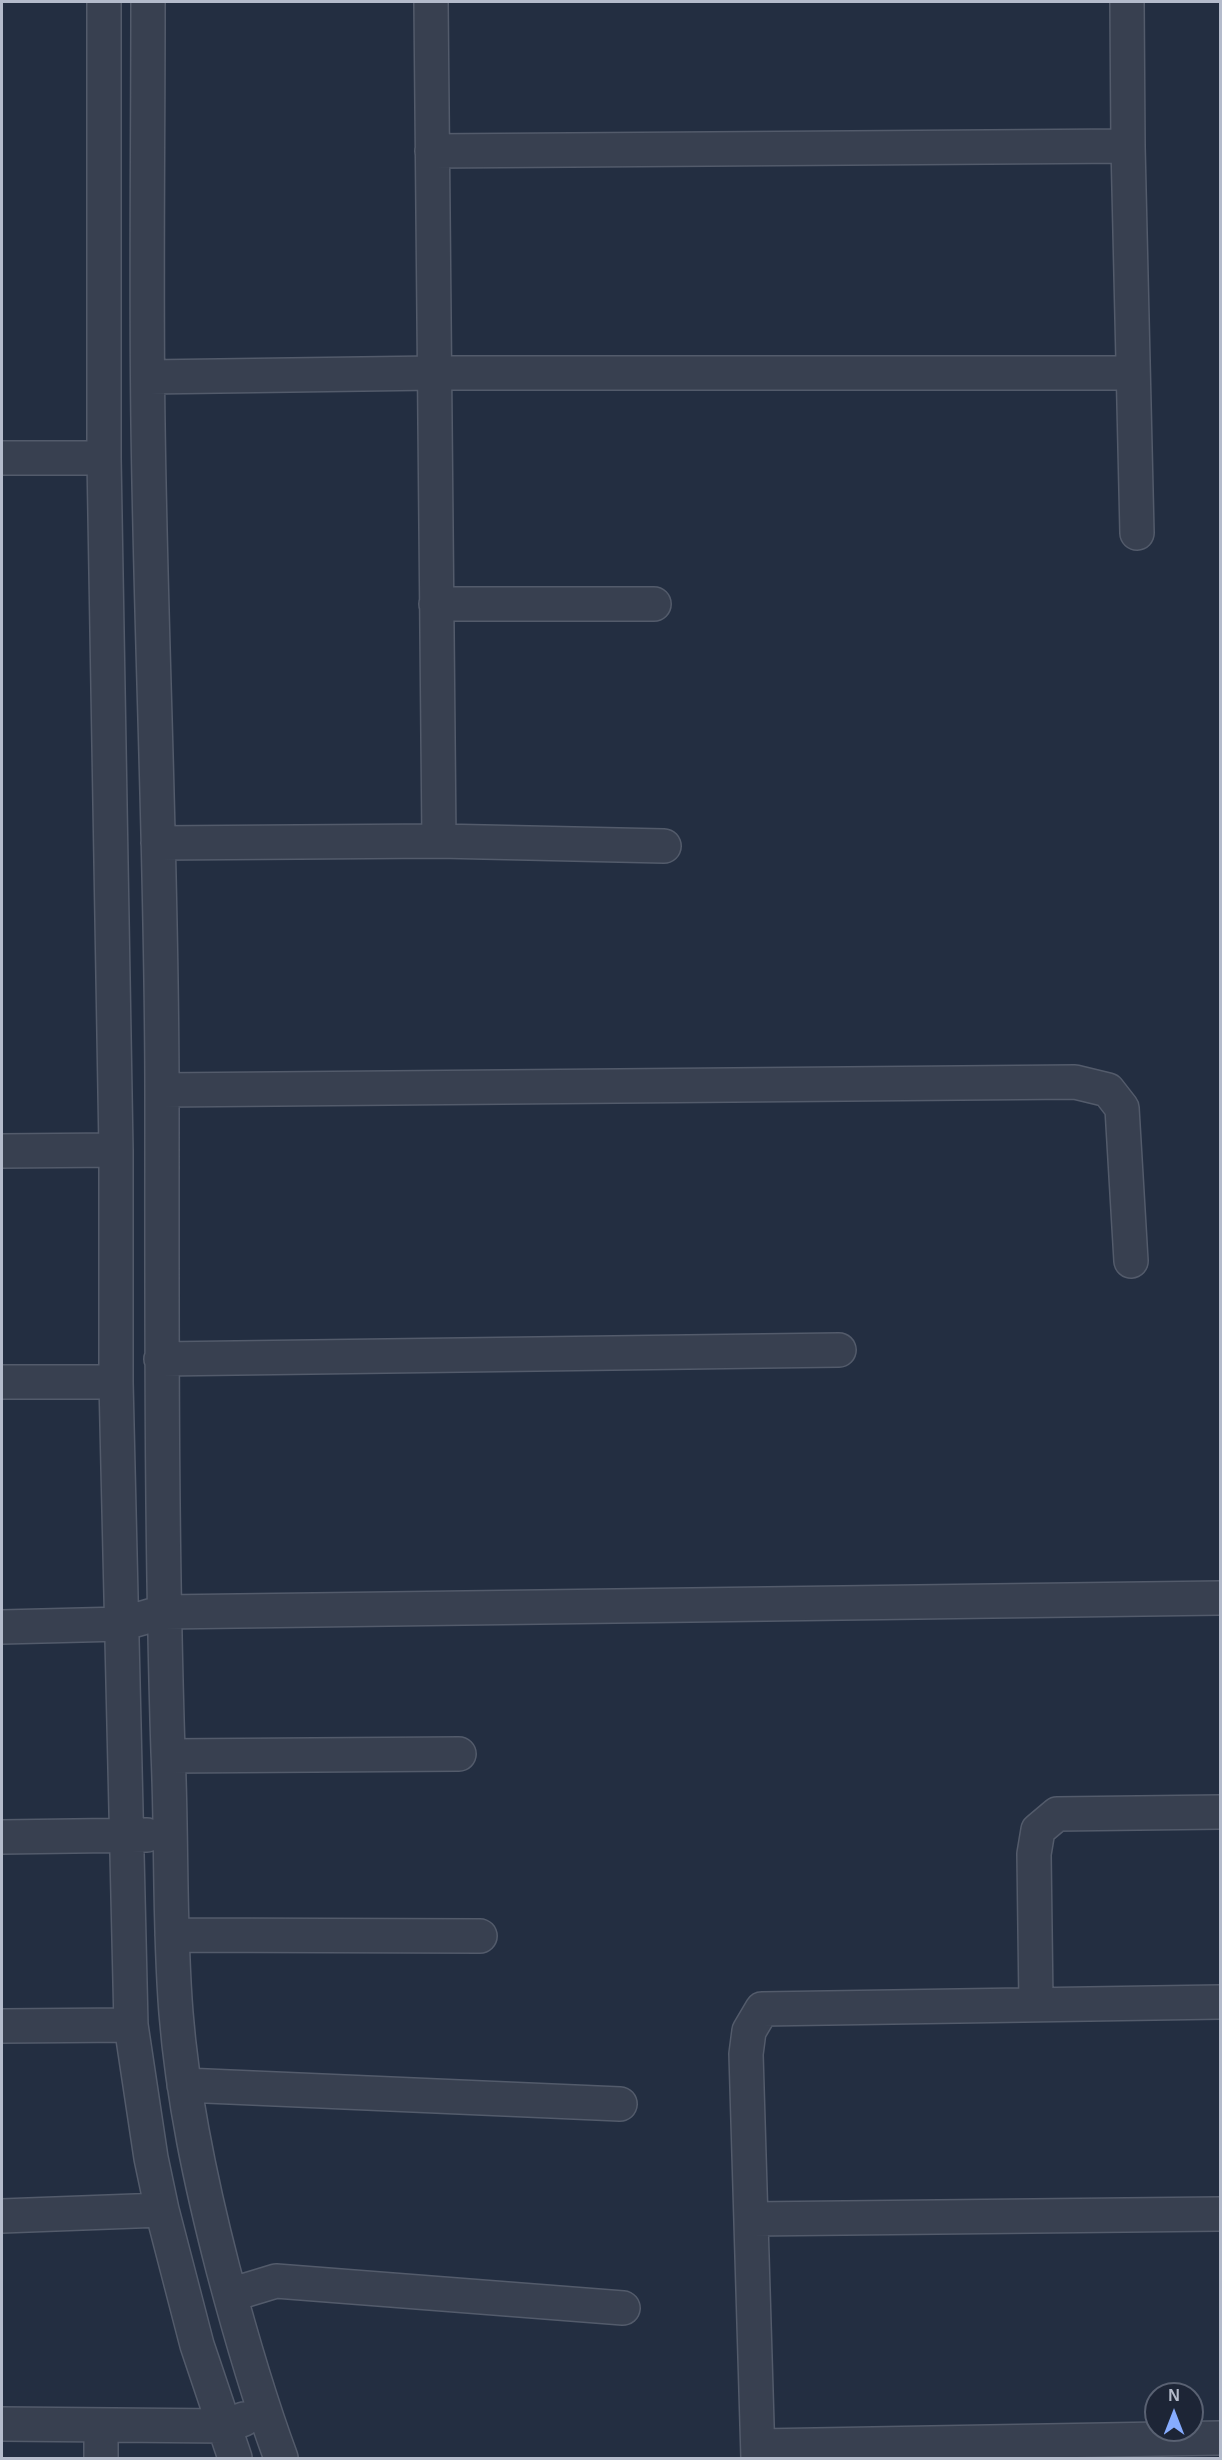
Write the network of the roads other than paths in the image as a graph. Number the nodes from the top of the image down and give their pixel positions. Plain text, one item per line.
1 (104, 2) edge
2 (148, 2) edge
3 (431, 2) edge
4 (1127, 2) edge
5 (1128, 146) junction
6 (432, 151) junction
7 (435, 373) junction
8 (1133, 373) junction
9 (148, 377) junction
10 (104, 422) junction
11 (148, 422) junction
12 (2, 458) edge
13 (104, 458) junction
14 (1137, 533) dead end
15 (436, 604) junction
16 (654, 604) dead end
17 (439, 841) junction
18 (158, 843) junction
19 (664, 846) dead end
20 (162, 1090) junction
21 (116, 1150) junction
22 (2, 1151) edge
23 (1131, 1261) dead end
24 (839, 1350) dead end
25 (161, 1359) junction
26 (2, 1382) edge
27 (116, 1382) junction
28 (1221, 1598) edge
29 (163, 1612) junction
30 (122, 1624) junction
31 (2, 1627) edge
32 (459, 1754) dead end
33 (169, 1756) junction
34 (1221, 1812) edge
35 (171, 1833) junction
36 (126, 1836) junction
37 (2, 1837) edge
38 (172, 1935) junction
39 (480, 1936) dead end
40 (1221, 2002) edge
41 (1036, 2004) junction
42 (131, 2025) junction
43 (2, 2026) edge
44 (184, 2085) junction
45 (620, 2104) dead end
46 (162, 2210) junction
47 (1221, 2214) edge
48 (2, 2216) edge
49 (751, 2219) junction
50 (230, 2295) junction
51 (623, 2308) dead end
52 (264, 2411) junction
53 (2, 2424) edge
54 (101, 2426) junction
55 (225, 2426) junction
56 (1221, 2438) edge
57 (758, 2452) edge
58 (101, 2458) edge
59 (235, 2458) edge
60 (281, 2458) edge

1 - 10 street
2 - 9 street
3 - 6 street
4 - 5 street
5 - 6 street
5 - 8 street
6 - 7 street
7 - 8 street
7 - 9 street
7 - 15 street
8 - 14 street
9 - 11 street
10 - 11 street
10 - 13 street
11 - 18 street
12 - 13 street
13 - 21 street
15 - 16 street
15 - 17 street
17 - 18 street
17 - 19 street
18 - 20 street
20 - 23 street
20 - 25 street
21 - 22 street
21 - 27 street
24 - 25 street
25 - 29 street
26 - 27 street
27 - 30 street
28 - 29 street
29 - 30 street
29 - 33 street
30 - 31 street
30 - 36 street
32 - 33 street
33 - 35 street
34 - 41 street
35 - 36 street
35 - 38 street
36 - 37 street
36 - 42 street
38 - 39 street
38 - 44 street
40 - 41 street
41 - 49 street
42 - 43 street
42 - 46 street
44 - 45 street
44 - 50 street
46 - 48 street
46 - 55 street
47 - 49 street
49 - 57 street
50 - 51 street
50 - 52 street
52 - 55 street
52 - 60 street
53 - 54 street
54 - 55 street
54 - 58 street
55 - 59 street
56 - 57 street

